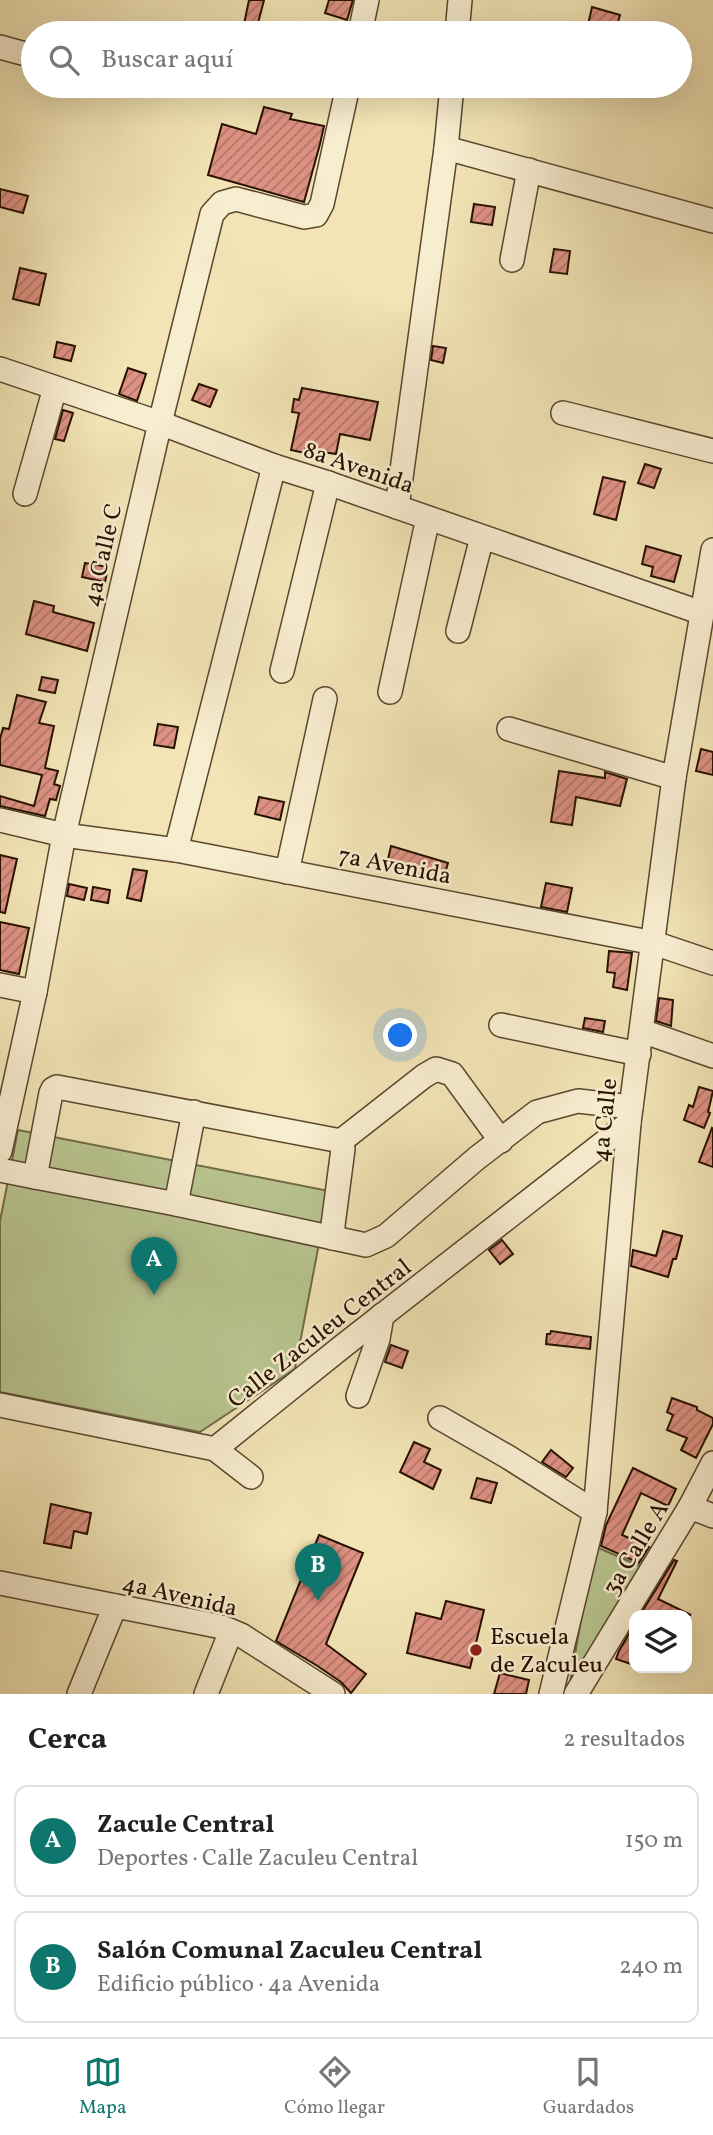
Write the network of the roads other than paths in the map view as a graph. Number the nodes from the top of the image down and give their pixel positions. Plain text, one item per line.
1 (367, 0) edge
2 (460, 0) edge
3 (363, 21) edge
4 (458, 21) edge
5 (0, 47) edge
6 (21, 53) edge
7 (345, 98) edge
8 (451, 98) edge
9 (446, 148) junction
10 (529, 170) junction
11 (713, 220) edge
12 (512, 260) dead end
13 (0, 369) edge
14 (55, 388) junction
15 (563, 414) dead end
16 (160, 424) junction
17 (713, 451) edge
18 (274, 466) junction
19 (328, 483) junction
20 (25, 494) dead end
21 (397, 507) junction
22 (428, 518) junction
23 (482, 537) junction
24 (713, 550) edge
25 (710, 581) edge
26 (702, 613) junction
27 (458, 631) dead end
28 (282, 671) dead end
29 (390, 692) dead end
30 (325, 699) dead end
31 (509, 729) dead end
32 (674, 778) junction
33 (0, 820) edge
34 (64, 835) junction
35 (176, 849) junction
36 (287, 872) junction
37 (654, 943) junction
38 (713, 963) edge
39 (0, 985) edge
40 (35, 992) junction
41 (501, 1025) dead end
42 (642, 1031) junction
43 (639, 1054) junction
44 (713, 1056) edge
45 (194, 1112) junction
46 (630, 1115) junction
47 (341, 1140) junction
48 (501, 1141) junction
49 (0, 1151) edge
50 (0, 1170) edge
51 (35, 1177) junction
52 (176, 1204) junction
53 (333, 1238) junction
54 (382, 1315) junction
55 (358, 1396) dead end
56 (0, 1405) edge
57 (440, 1418) dead end
58 (215, 1449) junction
59 (713, 1463) edge
60 (251, 1477) dead end
61 (690, 1507) junction
62 (595, 1512) junction
63 (713, 1516) edge
64 (0, 1583) edge
65 (115, 1606) junction
66 (231, 1632) junction
67 (308, 1687) edge
68 (79, 1694) edge
69 (206, 1694) edge
70 (332, 1694) edge
71 (551, 1694) edge
72 (576, 1694) edge

1 - 3 street
2 - 4 street
5 - 6 street
7 - 16 street, 4a Calle C
8 - 9 street
9 - 10 street
9 - 21 street
10 - 11 street
10 - 12 street
13 - 14 street, 8a Avenida
14 - 16 street, 8a Avenida
14 - 20 street
15 - 17 street
16 - 18 street, 8a Avenida
16 - 34 street, 4a Calle C
18 - 19 street, 8a Avenida
18 - 35 street
19 - 21 street, 8a Avenida
19 - 28 street
21 - 22 street, 8a Avenida
22 - 23 street, 8a Avenida
22 - 29 street
23 - 26 street, 8a Avenida
23 - 27 street
24 - 25 street, 4a Calle
25 - 26 street, 4a Calle
26 - 32 street, 4a Calle
30 - 36 street
31 - 32 street
32 - 37 street, 4a Calle
33 - 34 street, 7a Avenida
34 - 35 street, 7a Avenida
34 - 40 street, 4a Calle C
35 - 36 street, 7a Avenida
36 - 37 street, 7a Avenida
37 - 38 street, 7a Avenida
37 - 42 street, 4a Calle
39 - 40 street
40 - 49 street, 4a Calle C
41 - 43 street
42 - 43 street, 4a Calle
42 - 44 street
43 - 46 street, 4a Calle
45 - 47 street
45 - 51 street
45 - 52 street
46 - 48 street
46 - 54 street, Calle Zaculeu Central
46 - 62 street, 4a Calle
47 - 48 street
47 - 53 street
48 - 53 street
50 - 51 street
51 - 52 street
52 - 53 street
54 - 55 street
54 - 58 street, Calle Zaculeu Central
56 - 58 street
57 - 62 street
58 - 60 street
59 - 61 street, 3a Calle A
61 - 63 street
61 - 72 street, 3a Calle A
62 - 71 street, 4a Calle
64 - 65 street, 4a Avenida
65 - 66 street, 4a Avenida
65 - 68 street
66 - 67 street, 4a Avenida
66 - 69 street
67 - 70 street, 4a Avenida

